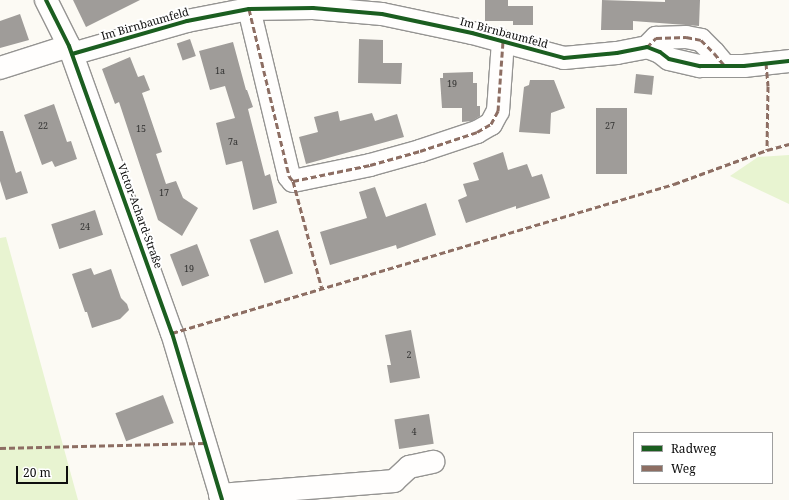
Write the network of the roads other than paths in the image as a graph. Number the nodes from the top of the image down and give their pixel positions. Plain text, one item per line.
1 (46, 0) edge
2 (249, 8) junction
3 (503, 42) junction
4 (71, 50) junction
5 (789, 61) edge
6 (0, 68) edge
7 (433, 462) dead end
8 (221, 498) edge

1 - 4 street, Victor-Achard-Straße
2 - 3 street, Im Birnbaumfeld
2 - 3 street, Im Birnbaumfeld
2 - 4 street, Im Birnbaumfeld
3 - 5 street, Im Birnbaumfeld
4 - 6 street, Im Birnbaumfeld
4 - 8 street, Victor-Achard-Straße
7 - 8 street

